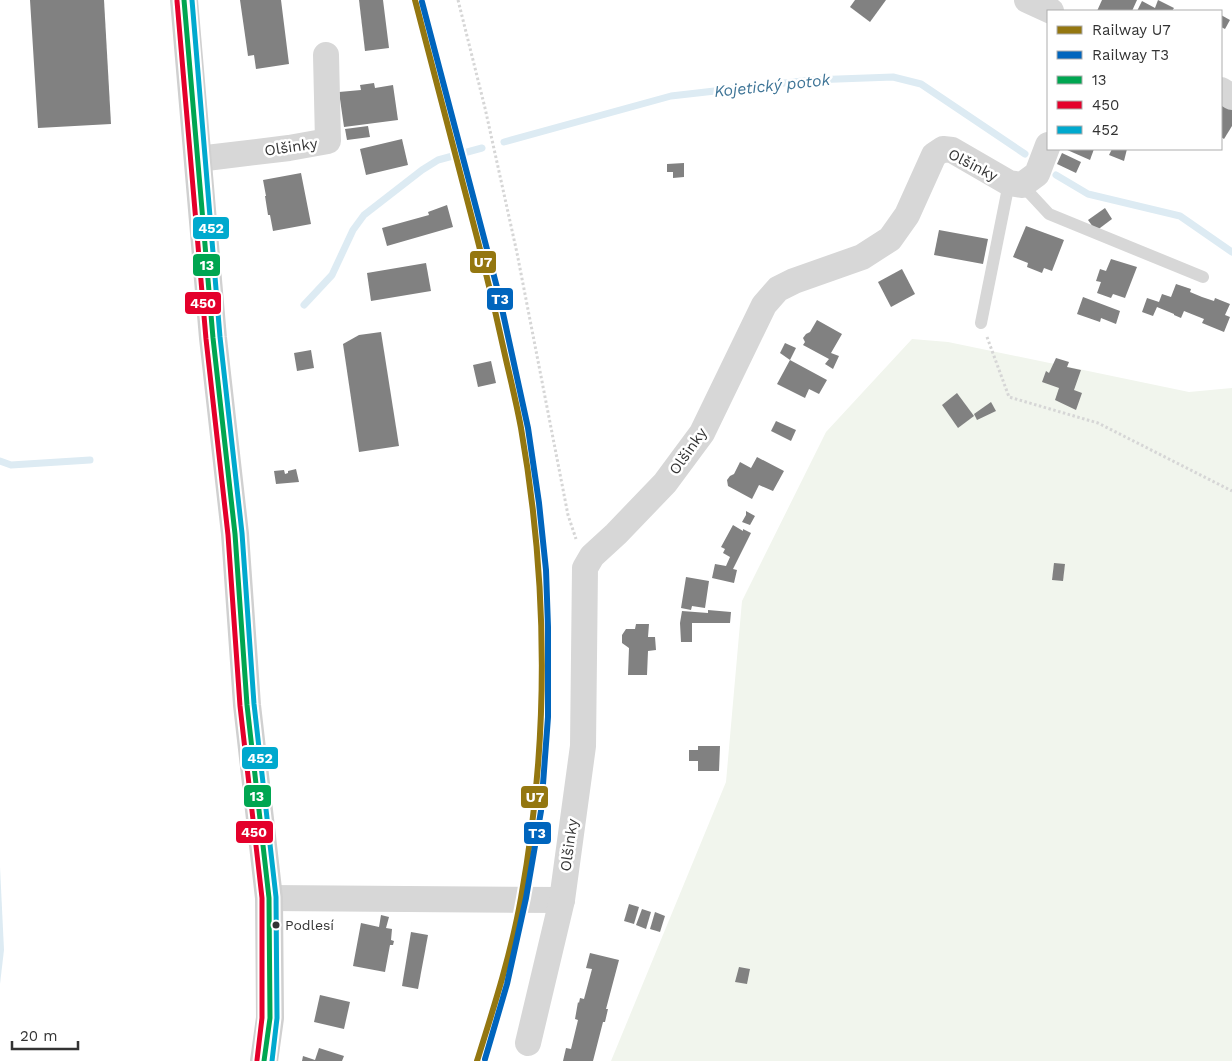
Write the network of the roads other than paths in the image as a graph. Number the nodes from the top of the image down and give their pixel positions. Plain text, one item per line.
1 (184, 0) edge
2 (1027, 0) edge
3 (1049, 10) edge
4 (326, 55) dead end
5 (1047, 148) edge
6 (198, 159) junction
7 (1015, 184) junction
8 (1203, 277) dead end
9 (981, 323) road end
10 (269, 898) junction
11 (562, 900) junction
12 (528, 1043) dead end
13 (264, 1061) edge

1 - 6 main road
2 - 3 street
4 - 6 street, Olšinky
5 - 7 street
6 - 10 main road
7 - 8 lane, Olšinky
7 - 9 lane, Olšinky
7 - 11 street, Olšinky
10 - 11 street
10 - 13 main road
11 - 12 street

